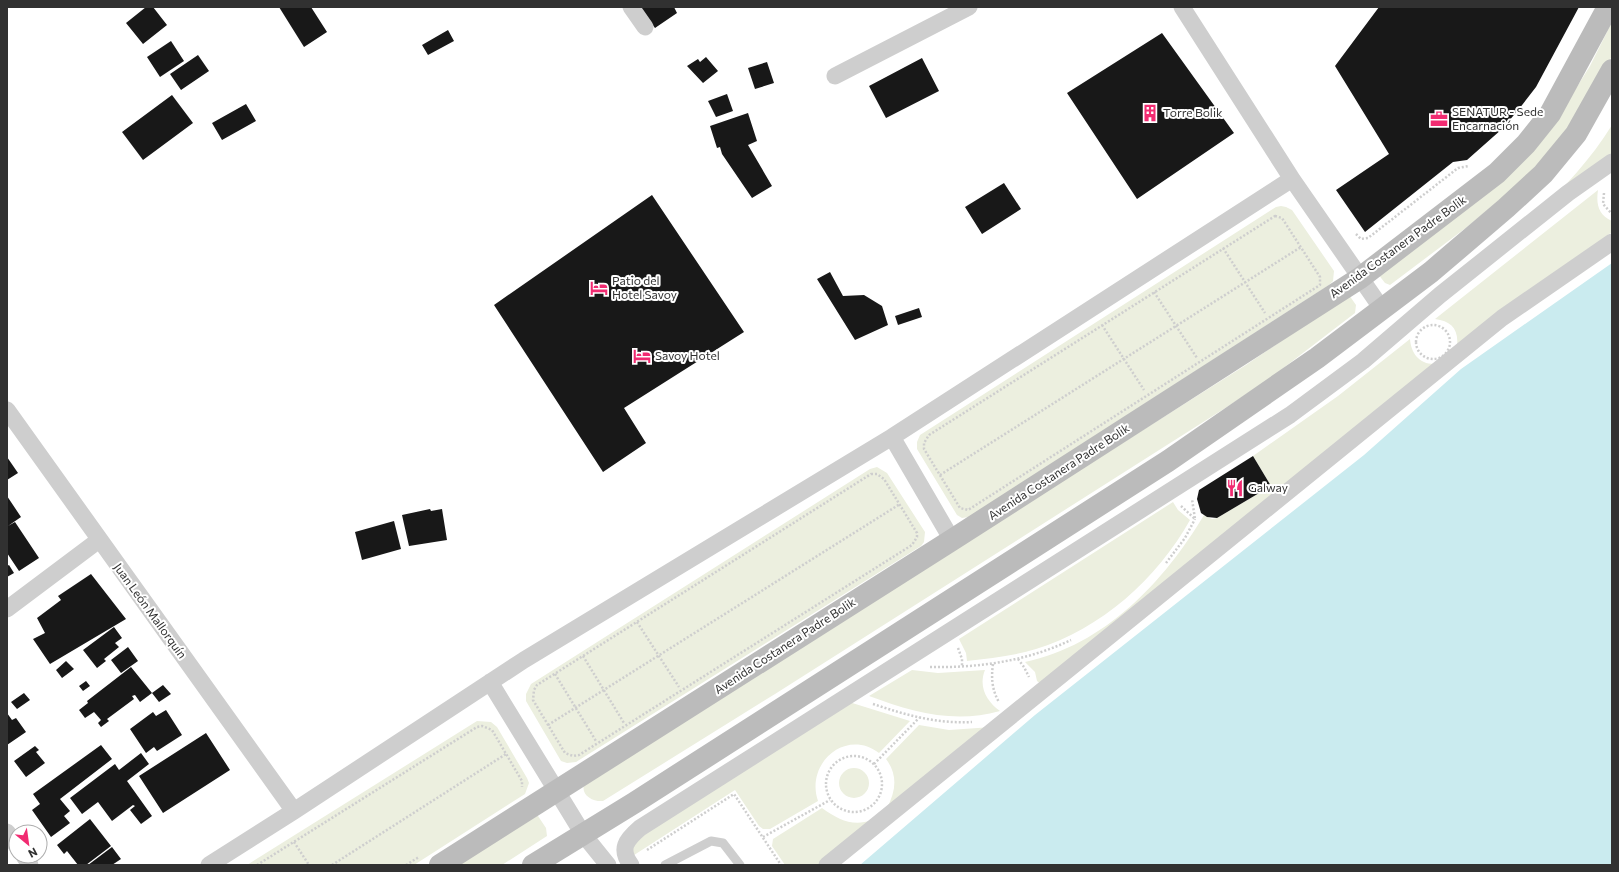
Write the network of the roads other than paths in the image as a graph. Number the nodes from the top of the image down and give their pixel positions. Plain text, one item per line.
1 (631, 7) edge
2 (970, 7) edge
3 (1182, 7) edge
4 (1608, 7) edge
5 (645, 27) dead end
6 (1612, 70) edge
7 (835, 76) dead end
8 (1612, 162) edge
9 (1292, 179) junction
10 (1612, 242) edge
11 (1360, 278) junction
12 (1382, 309) junction
13 (7, 410) edge
14 (892, 437) junction
15 (100, 540) junction
16 (952, 540) junction
17 (7, 609) edge
18 (490, 682) junction
19 (558, 791) junction
20 (294, 811) junction
21 (583, 834) junction
22 (630, 863) edge
23 (209, 865) edge
24 (440, 865) edge
25 (533, 865) edge
26 (608, 865) edge
27 (665, 865) edge
28 (740, 865) edge
29 (827, 865) edge

1 - 5 street
2 - 7 street
3 - 9 street
4 - 11 main road, Avenida Costanera Padre Bolik
6 - 12 main road
8 - 22 street
9 - 11 street
9 - 14 street
10 - 29 street
11 - 12 street
11 - 16 main road, Avenida Costanera Padre Bolik
12 - 21 main road
13 - 15 street, Juan León Mallorquín
14 - 16 street
14 - 18 street
15 - 17 street
15 - 20 street, Juan León Mallorquín
16 - 19 main road, Avenida Costanera Padre Bolik
18 - 19 street
18 - 20 street
19 - 21 street
19 - 24 main road, Avenida Costanera Padre Bolik
20 - 23 street
21 - 25 main road
21 - 26 street
27 - 28 lane

